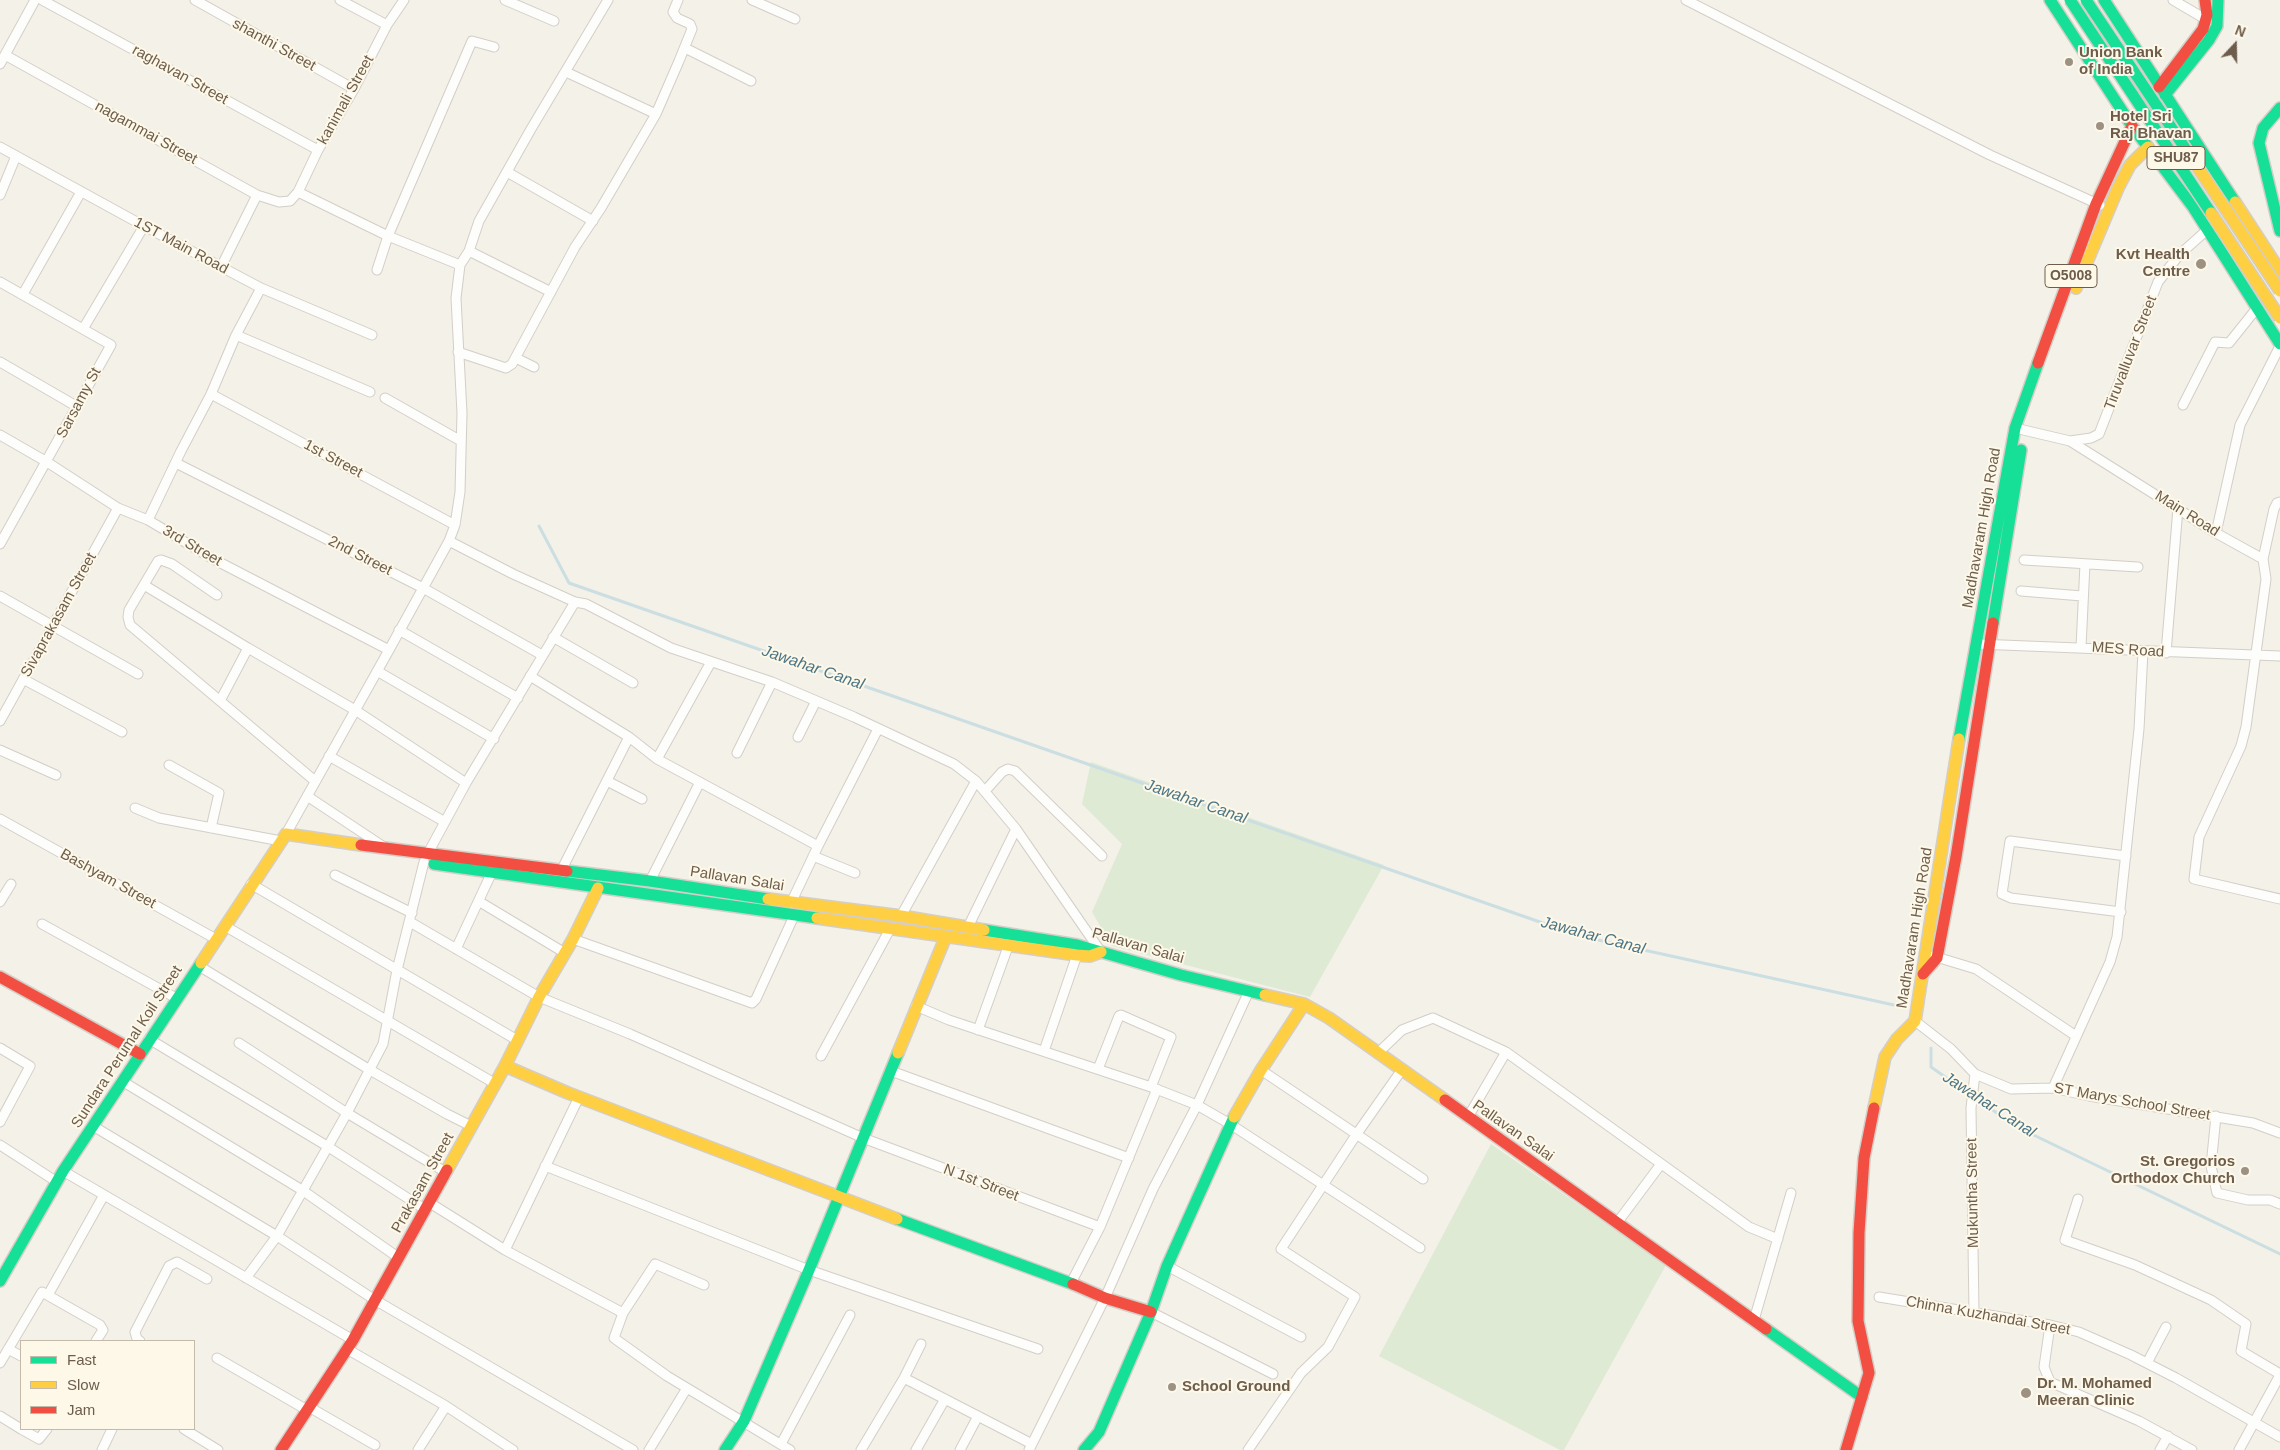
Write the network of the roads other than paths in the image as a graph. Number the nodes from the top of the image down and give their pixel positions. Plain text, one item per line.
1 (35, 0) edge
2 (42, 0) edge
3 (194, 0) edge
4 (340, 0) edge
5 (404, 0) edge
6 (505, 0) edge
7 (608, 0) edge
8 (678, 0) edge
9 (752, 0) edge
10 (1686, 0) edge
11 (2050, 0) edge
12 (2070, 0) edge
13 (2086, 0) edge
14 (2104, 0) edge
15 (2173, 0) edge
16 (2205, 0) edge
17 (2218, 0) edge
18 (795, 18) dead end
19 (2207, 20) junction
20 (554, 21) dead end
21 (387, 25) junction
22 (2131, 40) junction
23 (494, 47) dead end
24 (685, 48) junction
25 (5, 55) junction
26 (0, 64) edge
27 (2094, 65) junction
28 (566, 72) junction
29 (752, 81) dead end
30 (354, 89) junction
31 (2162, 91) junction
32 (2280, 108) edge
33 (656, 114) junction
34 (2132, 126) junction
35 (0, 147) edge
36 (2148, 147) junction
37 (318, 150) junction
38 (16, 156) junction
39 (507, 172) junction
40 (2226, 186) junction
41 (81, 192) junction
42 (298, 192) junction
43 (257, 194) junction
44 (0, 195) edge
45 (290, 201) joint
46 (2096, 204) junction
47 (2108, 208) junction
48 (2193, 208) junction
49 (592, 220) junction
50 (144, 226) junction
51 (2207, 230) junction
52 (2280, 231) edge
53 (388, 236) junction
54 (469, 251) junction
55 (460, 265) junction
56 (221, 267) junction
57 (376, 270) dead end
58 (2280, 271) edge
59 (0, 282) edge
60 (261, 288) junction
61 (2280, 291) edge
62 (551, 292) junction
63 (23, 294) junction
64 (2257, 308) junction
65 (2280, 318) edge
66 (84, 329) junction
67 (372, 334) dead end
68 (236, 335) junction
69 (2280, 345) edge
70 (458, 352) junction
71 (516, 358) junction
72 (0, 362) edge
73 (534, 367) dead end
74 (370, 392) dead end
75 (211, 394) junction
76 (385, 398) dead end
77 (2184, 405) dead end
78 (76, 406) junction
79 (2020, 429) junction
80 (0, 435) edge
81 (461, 441) junction
82 (2070, 441) junction
83 (47, 462) junction
84 (176, 463) junction
85 (2280, 502) edge
86 (118, 508) junction
87 (2178, 508) junction
88 (148, 520) junction
89 (455, 525) junction
90 (4, 528) edge
91 (2216, 533) junction
92 (448, 541) junction
93 (0, 544) edge
94 (2263, 559) junction
95 (2024, 560) dead end
96 (2085, 564) junction
97 (2138, 567) dead end
98 (144, 585) junction
99 (422, 588) junction
100 (2021, 591) dead end
101 (217, 595) dead end
102 (0, 596) edge
103 (2082, 596) junction
104 (575, 602) junction
105 (53, 626) junction
106 (399, 630) junction
107 (553, 637) junction
108 (1977, 644) junction
109 (1990, 646) junction
110 (2080, 647) junction
111 (248, 648) junction
112 (389, 650) junction
113 (2143, 650) junction
114 (2166, 653) junction
115 (542, 655) junction
116 (2257, 656) junction
117 (2280, 656) edge
118 (711, 662) junction
119 (376, 671) junction
120 (138, 674) dead end
121 (530, 676) junction
122 (23, 680) junction
123 (772, 682) junction
124 (634, 683) dead end
125 (518, 698) junction
126 (816, 700) junction
127 (220, 701) junction
128 (355, 710) junction
129 (0, 722) edge
130 (878, 729) junction
131 (122, 732) dead end
132 (629, 737) junction
133 (798, 738) dead end
134 (494, 739) junction
135 (0, 750) edge
136 (737, 753) dead end
137 (329, 756) junction
138 (657, 760) junction
139 (169, 765) dead end
140 (56, 775) dead end
141 (314, 780) junction
142 (607, 781) junction
143 (976, 781) junction
144 (466, 783) junction
145 (699, 784) junction
146 (985, 791) junction
147 (307, 796) junction
148 (642, 799) dead end
149 (136, 808) dead end
150 (0, 819) edge
151 (446, 822) junction
152 (212, 828) junction
153 (1016, 829) junction
154 (283, 837) junction
155 (818, 846) junction
156 (387, 849) junction
157 (813, 856) junction
158 (1102, 856) dead end
159 (2126, 856) junction
160 (425, 858) junction
161 (562, 869) junction
162 (492, 872) junction
163 (855, 873) dead end
164 (336, 875) dead end
165 (650, 881) junction
166 (10, 884) dead end
167 (251, 884) junction
168 (598, 888) junction
169 (2280, 899) edge
170 (0, 902) edge
171 (480, 902) junction
172 (791, 903) junction
173 (2121, 912) junction
174 (794, 916) junction
175 (902, 916) junction
176 (411, 917) junction
177 (42, 924) dead end
178 (225, 926) junction
179 (968, 927) junction
180 (890, 929) junction
181 (946, 936) junction
182 (216, 939) junction
183 (573, 939) junction
184 (1009, 944) junction
185 (456, 949) junction
186 (1101, 952) junction
187 (565, 953) junction
188 (1077, 954) junction
189 (1931, 956) junction
190 (199, 966) junction
191 (398, 970) junction
192 (0, 977) edge
193 (1249, 991) junction
194 (539, 997) junction
195 (176, 998) junction
196 (1304, 1004) junction
197 (916, 1006) junction
198 (1915, 1021) junction
199 (387, 1022) junction
200 (978, 1030) junction
201 (2076, 1036) junction
202 (149, 1039) junction
203 (518, 1040) junction
204 (239, 1043) dead end
205 (0, 1048) edge
206 (1044, 1051) junction
207 (1506, 1052) junction
208 (1378, 1053) junction
209 (140, 1054) junction
210 (821, 1056) dead end
211 (505, 1066) junction
212 (1098, 1069) junction
213 (370, 1070) junction
214 (891, 1070) junction
215 (1261, 1070) junction
216 (1401, 1071) junction
217 (1975, 1074) junction
218 (122, 1081) junction
219 (494, 1083) junction
220 (1154, 1088) junction
221 (2053, 1088) junction
222 (579, 1097) junction
223 (1197, 1105) junction
224 (347, 1113) junction
225 (2216, 1116) junction
226 (1468, 1117) junction
227 (0, 1122) edge
228 (1230, 1124) junction
229 (93, 1126) junction
230 (471, 1126) junction
231 (2280, 1133) edge
232 (1356, 1135) junction
233 (863, 1138) junction
234 (0, 1145) edge
235 (327, 1146) junction
236 (1130, 1158) junction
237 (1661, 1164) junction
238 (545, 1166) junction
239 (63, 1171) junction
240 (447, 1174) junction
241 (1423, 1179) dead end
242 (57, 1182) junction
243 (1322, 1185) junction
244 (302, 1190) junction
245 (1792, 1193) dead end
246 (104, 1195) junction
247 (838, 1198) junction
248 (2078, 1199) dead end
249 (2280, 1204) edge
250 (428, 1206) junction
251 (1617, 1223) junction
252 (1100, 1227) junction
253 (277, 1236) junction
254 (1778, 1239) junction
255 (1420, 1248) dead end
256 (505, 1250) junction
257 (399, 1258) junction
258 (1167, 1266) junction
259 (809, 1270) junction
260 (1, 1278) edge
261 (246, 1278) junction
262 (207, 1279) dead end
263 (1071, 1283) junction
264 (704, 1285) dead end
265 (48, 1295) junction
266 (1879, 1297) dead end
267 (1106, 1298) junction
268 (374, 1300) junction
269 (1151, 1312) junction
270 (623, 1313) junction
271 (1974, 1313) junction
272 (850, 1315) dead end
273 (1754, 1320) junction
274 (2050, 1325) junction
275 (2166, 1327) dead end
276 (1301, 1337) dead end
277 (97, 1340) edge
278 (138, 1340) edge
279 (350, 1344) junction
280 (921, 1344) dead end
281 (8, 1349) junction
282 (1038, 1349) dead end
283 (20, 1355) edge
284 (217, 1358) dead end
285 (0, 1363) edge
286 (2147, 1363) junction
287 (1273, 1374) dead end
288 (2280, 1374) edge
289 (904, 1378) junction
290 (687, 1388) junction
291 (1862, 1397) junction
292 (945, 1400) junction
293 (446, 1406) junction
294 (308, 1408) junction
295 (0, 1416) edge
296 (978, 1416) junction
297 (744, 1421) junction
298 (2255, 1423) junction
299 (20, 1428) edge
300 (23, 1430) edge
301 (46, 1430) edge
302 (112, 1430) edge
303 (186, 1430) edge
304 (2168, 1436) junction
305 (2280, 1437) edge
306 (781, 1444) junction
307 (375, 1445) dead end
308 (501, 1447) edge
309 (1030, 1447) edge
310 (102, 1450) edge
311 (218, 1450) edge
312 (281, 1450) edge
313 (418, 1450) edge
314 (513, 1450) edge
315 (633, 1450) edge
316 (649, 1450) edge
317 (725, 1450) edge
318 (790, 1450) edge
319 (861, 1450) edge
320 (916, 1450) edge
321 (960, 1450) edge
322 (1084, 1450) edge
323 (1248, 1450) edge
324 (1846, 1450) edge
325 (2160, 1450) edge
326 (2192, 1450) edge
327 (2239, 1450) edge

1 - 25 street
2 - 37 street, raghavan Street
3 - 30 street, shanthi Street
4 - 21 street
5 - 21 street, kanimali Street
6 - 20 street
7 - 28 street
8 - 24 street
9 - 18 street
10 - 46 street
11 - 27 street
12 - 65 street, SHU87, bridge
13 - 61 street, SHU87, bridge
14 - 22 street
15 - 19 street
16 - 19 street
17 - 31 street
19 - 31 street
21 - 30 street, kanimali Street
22 - 27 street
22 - 31 street
23 - 53 street
24 - 29 street
24 - 33 street
25 - 26 street
25 - 43 street, nagammai Street
27 - 34 street
28 - 33 street
28 - 39 street
30 - 37 street, kanimali Street
31 - 40 street
32 - 52 street
33 - 49 street
34 - 36 street
34 - 46 street, O5008
35 - 38 street, 1ST Main Road
36 - 47 street, O5008
36 - 48 street
37 - 42 street, kanimali Street
38 - 41 street, 1ST Main Road
38 - 44 street
39 - 49 street
39 - 54 street
40 - 48 street
40 - 58 street
41 - 50 street, 1ST Main Road
41 - 63 street
42 - 45 street, kanimali Street
42 - 53 street
43 - 45 street, nagammai Street
43 - 56 street
46 - 47 street
46 - 79 street, O5008
47 - 79 street, O5008
48 - 51 street
49 - 62 street
50 - 56 street, 1ST Main Road
50 - 66 street
51 - 64 street
51 - 82 street, Tiruvalluvar Street
53 - 55 street
53 - 57 street
54 - 55 street
54 - 62 street
55 - 70 street
56 - 60 street, 1ST Main Road
59 - 63 street
60 - 67 street, 1ST Main Road
60 - 68 street
62 - 71 street
63 - 66 street
64 - 69 street
64 - 77 street
66 - 78 street, Sarsamy St
68 - 74 street
68 - 75 street
69 - 91 street
70 - 71 street
70 - 81 street
71 - 73 street
72 - 78 street
75 - 84 street
75 - 89 street, 1st Street
76 - 81 street
78 - 83 street, Sarsamy St
79 - 82 street, Main Road
79 - 108 street, Madhavaram High Road
79 - 109 street
80 - 83 street, 3rd Street
81 - 89 street
82 - 87 street, Main Road
83 - 86 street, 3rd Street
83 - 90 street, Sarsamy St
84 - 88 street
84 - 99 street, 2nd Street
85 - 94 street
86 - 88 street, 3rd Street
86 - 105 street, Sivaprakasam Street
87 - 91 street, Main Road
87 - 114 street
88 - 112 street, 3rd Street
89 - 92 street
90 - 93 street, Sarsamy St
91 - 94 street, Main Road
92 - 99 street
92 - 104 street
94 - 116 street
95 - 96 street
96 - 97 street
96 - 103 street
98 - 101 street
98 - 111 street
98 - 127 street
99 - 106 street
99 - 115 street, 2nd Street
100 - 103 street
102 - 105 street
103 - 110 street
104 - 107 street
104 - 118 street
105 - 120 street
105 - 122 street, Sivaprakasam Street
106 - 112 street
106 - 125 street
107 - 115 street
107 - 124 street
108 - 109 street, MES Road
108 - 189 street, Madhavaram High Road
109 - 110 street, MES Road
109 - 189 street
110 - 113 street, MES Road
111 - 127 street
111 - 128 street
112 - 119 street
113 - 114 street, MES Road
113 - 159 street
114 - 116 street, MES Road
115 - 121 street
116 - 117 street, MES Road
116 - 169 street
118 - 123 street
118 - 138 street
119 - 128 street
119 - 134 street
121 - 125 street
121 - 132 street
122 - 129 street, Sivaprakasam Street
122 - 131 street
123 - 126 street
123 - 136 street
125 - 134 street
126 - 130 street
126 - 133 street
127 - 141 street
128 - 137 street
128 - 144 street
130 - 143 street
130 - 155 street
132 - 138 street
132 - 142 street
134 - 144 street
135 - 140 street
137 - 141 street
137 - 151 street
138 - 145 street
139 - 152 street
141 - 147 street
142 - 148 street
142 - 161 street
143 - 146 street
143 - 175 street
144 - 151 street
145 - 155 street
145 - 165 street
146 - 153 street
146 - 158 street
147 - 154 street
147 - 156 street
149 - 152 street
150 - 182 street, Bashyam Street
151 - 160 street
152 - 154 street
153 - 179 street
153 - 186 street
154 - 156 street, Pallavan Salai
154 - 160 street
154 - 167 street, Sundara Perumal Koil Street
155 - 157 street
156 - 160 street, Pallavan Salai
157 - 163 street
157 - 172 street
159 - 173 street
159 - 173 street
160 - 161 street, Pallavan Salai
160 - 162 street
160 - 176 street
161 - 165 street, Pallavan Salai
162 - 168 street
162 - 171 street
164 - 176 street, N 1st Street
165 - 172 street, Pallavan Salai
166 - 170 street
167 - 178 street, Sundara Perumal Koil Street
167 - 191 street
168 - 174 street
168 - 183 street, Prakasam Street
171 - 185 street
171 - 187 street
172 - 175 street, Pallavan Salai
173 - 201 street
174 - 180 street
174 - 183 street
175 - 179 street, Pallavan Salai
176 - 185 street, N 1st Street
176 - 191 street
177 - 195 street
178 - 182 street, Sundara Perumal Koil Street
178 - 199 street
179 - 186 street, Pallavan Salai
180 - 181 street
180 - 210 street
181 - 184 street
181 - 197 street
182 - 190 street, Sundara Perumal Koil Street
183 - 187 street, Prakasam Street
184 - 188 street
184 - 200 street
185 - 194 street, N 1st Street
186 - 188 street
186 - 193 street, Pallavan Salai
187 - 194 street, Prakasam Street
188 - 206 street
189 - 198 street, Madhavaram High Road
189 - 201 street
190 - 195 street, Sundara Perumal Koil Street
190 - 213 street
191 - 199 street
191 - 203 street
192 - 209 street
193 - 196 street, Pallavan Salai
193 - 223 street
194 - 203 street, Prakasam Street
194 - 233 street, N 1st Street
195 - 202 street, Sundara Perumal Koil Street
196 - 208 street, Pallavan Salai
196 - 215 street
197 - 200 street
197 - 214 street
198 - 217 street, ST Marys School Street
198 - 291 street, Madhavaram High Road
199 - 213 street
199 - 219 street
200 - 206 street
201 - 221 street
202 - 209 street, Sundara Perumal Koil Street
202 - 235 street
203 - 211 street, Prakasam Street
204 - 224 street
205 - 227 street
206 - 212 street
207 - 208 street
207 - 226 street
207 - 237 street
208 - 216 street, Pallavan Salai
209 - 218 street, Sundara Perumal Koil Street
211 - 219 street, Prakasam Street
211 - 222 street
212 - 220 street
212 - 220 street
213 - 224 street
213 - 230 street
214 - 233 street
214 - 236 street
215 - 228 street
215 - 232 street
216 - 226 street, Pallavan Salai
216 - 232 street
217 - 221 street, ST Marys School Street
217 - 271 street, Mukuntha Street
218 - 229 street, Sundara Perumal Koil Street
218 - 244 street
219 - 230 street, Prakasam Street
220 - 223 street
220 - 236 street
221 - 225 street, ST Marys School Street
222 - 238 street
222 - 247 street
223 - 228 street
223 - 267 street
224 - 235 street
224 - 240 street
225 - 231 street, ST Marys School Street
225 - 249 street
226 - 251 street, Pallavan Salai
228 - 243 street
228 - 258 street
229 - 239 street, Sundara Perumal Koil Street
229 - 253 street
230 - 240 street, Prakasam Street
232 - 241 street
232 - 243 street
233 - 247 street
233 - 252 street, N 1st Street
234 - 242 street
235 - 244 street
235 - 250 street
236 - 252 street
237 - 251 street
237 - 254 street
238 - 256 street
238 - 259 street
239 - 242 street, Sundara Perumal Koil Street
239 - 246 street
240 - 250 street, Prakasam Street
242 - 260 street, Sundara Perumal Koil Street
243 - 255 street
243 - 323 street
244 - 253 street
244 - 257 street
245 - 254 street
246 - 261 street
246 - 265 street
247 - 259 street
247 - 263 street
248 - 288 street
250 - 256 street
250 - 257 street, Prakasam Street
251 - 273 street, Pallavan Salai
252 - 263 street
253 - 261 street
253 - 268 street
254 - 273 street
256 - 270 street
257 - 268 street, Prakasam Street
258 - 269 street
258 - 276 street
259 - 282 street
259 - 297 street
261 - 279 street
262 - 278 street
263 - 267 street
264 - 270 street
265 - 277 street
265 - 281 street
266 - 271 street, Chinna Kuzhandai Street
267 - 269 street
267 - 309 street
268 - 279 street, Prakasam Street
268 - 315 street
269 - 287 street
269 - 322 street
270 - 290 street
271 - 274 street, Chinna Kuzhandai Street
272 - 306 street
273 - 291 street, Pallavan Salai
274 - 286 street, Chinna Kuzhandai Street
274 - 304 street
275 - 286 street
279 - 293 street
279 - 294 street, Prakasam Street
280 - 289 street
281 - 283 street
281 - 285 street
284 - 294 street
286 - 298 street, Chinna Kuzhandai Street
288 - 298 street
289 - 292 street
289 - 319 street
290 - 297 street
290 - 316 street
291 - 324 street, Madhavaram High Road
292 - 296 street
292 - 320 street
293 - 308 street
293 - 313 street
294 - 307 street
294 - 312 street, Prakasam Street
295 - 299 street
296 - 309 street
296 - 321 street
297 - 306 street
297 - 317 street
298 - 305 street
298 - 327 street
300 - 301 street
302 - 310 street
303 - 311 street
304 - 325 street
304 - 326 street
306 - 318 street
308 - 314 street

